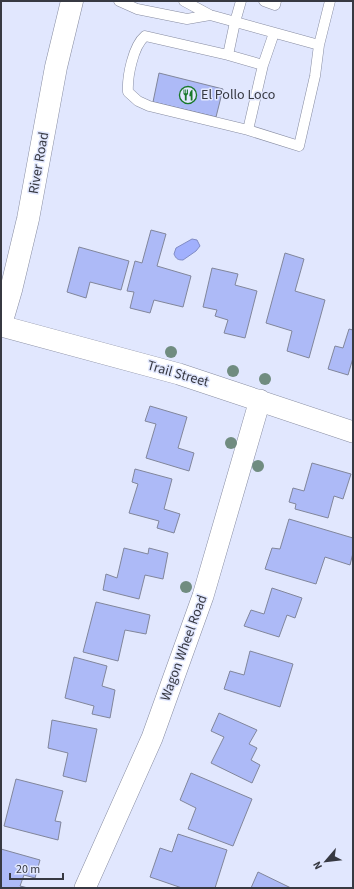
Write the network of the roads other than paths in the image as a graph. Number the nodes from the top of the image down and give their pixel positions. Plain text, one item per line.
1 (72, 1) edge
2 (119, 1) edge
3 (184, 1) edge
4 (241, 1) edge
5 (264, 1) edge
6 (276, 1) edge
7 (330, 1) edge
8 (210, 15) junction
9 (235, 22) junction
10 (274, 33) junction
11 (319, 46) junction
12 (228, 55) junction
13 (264, 65) junction
14 (248, 130) junction
15 (1, 325) edge
16 (260, 400) junction
17 (353, 432) edge
18 (85, 888) edge

1 - 15 main road, River Road
2 - 8 lane
3 - 8 lane
4 - 9 lane
5 - 6 lane
7 - 11 lane
8 - 9 lane
9 - 10 lane
9 - 12 lane
10 - 11 lane
10 - 13 lane
11 - 14 lane
12 - 13 lane
12 - 14 lane
13 - 14 lane
15 - 16 street, Trail Street
16 - 17 street, Trail Street
16 - 18 street, Wagon Wheel Road

